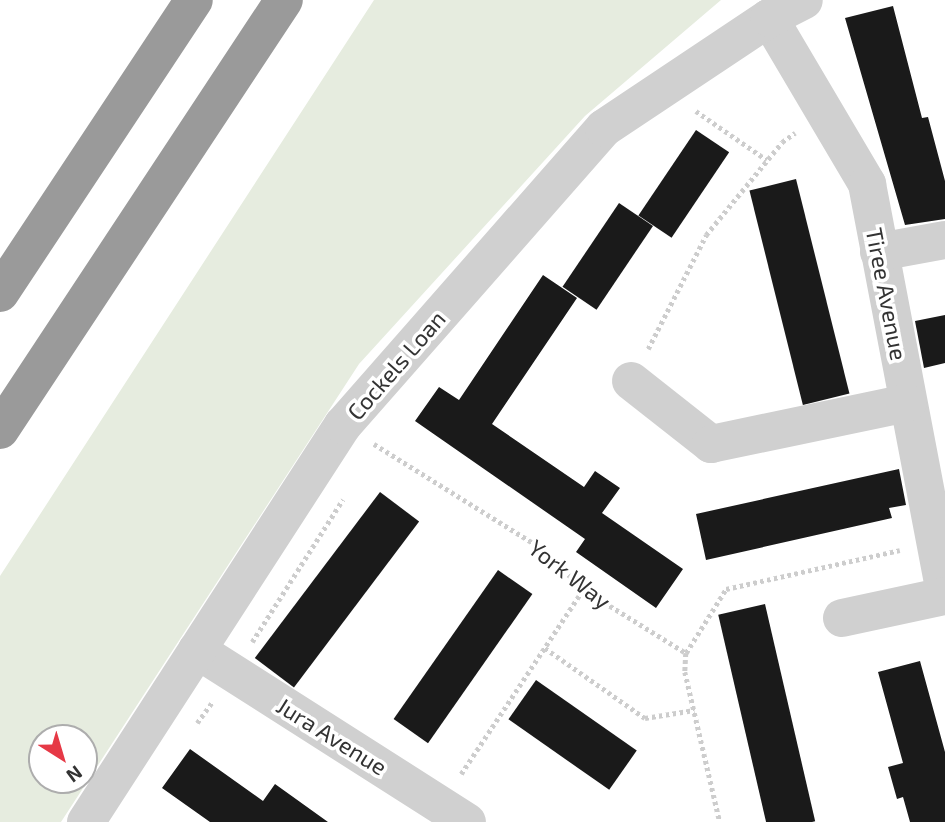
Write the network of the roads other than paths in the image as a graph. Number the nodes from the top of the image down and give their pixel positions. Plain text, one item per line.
1 (194, 0) edge
2 (284, 0) edge
3 (804, 0) edge
4 (769, 18) junction
5 (945, 240) edge
6 (879, 252) junction
7 (0, 293) edge
8 (631, 381) road end
9 (908, 402) junction
10 (0, 430) edge
11 (945, 595) edge
12 (842, 618) dead end
13 (197, 650) junction
14 (454, 813) edge
15 (86, 822) edge

1 - 7 highway
2 - 10 highway
3 - 4 street, Cockels Loan
4 - 6 street, Tiree Avenue
4 - 13 street, Cockels Loan
5 - 6 street
6 - 9 street, Tiree Avenue
8 - 9 street
9 - 11 street, Tiree Avenue
11 - 12 street
13 - 14 street, Jura Avenue
13 - 15 street, Cockels Loan

